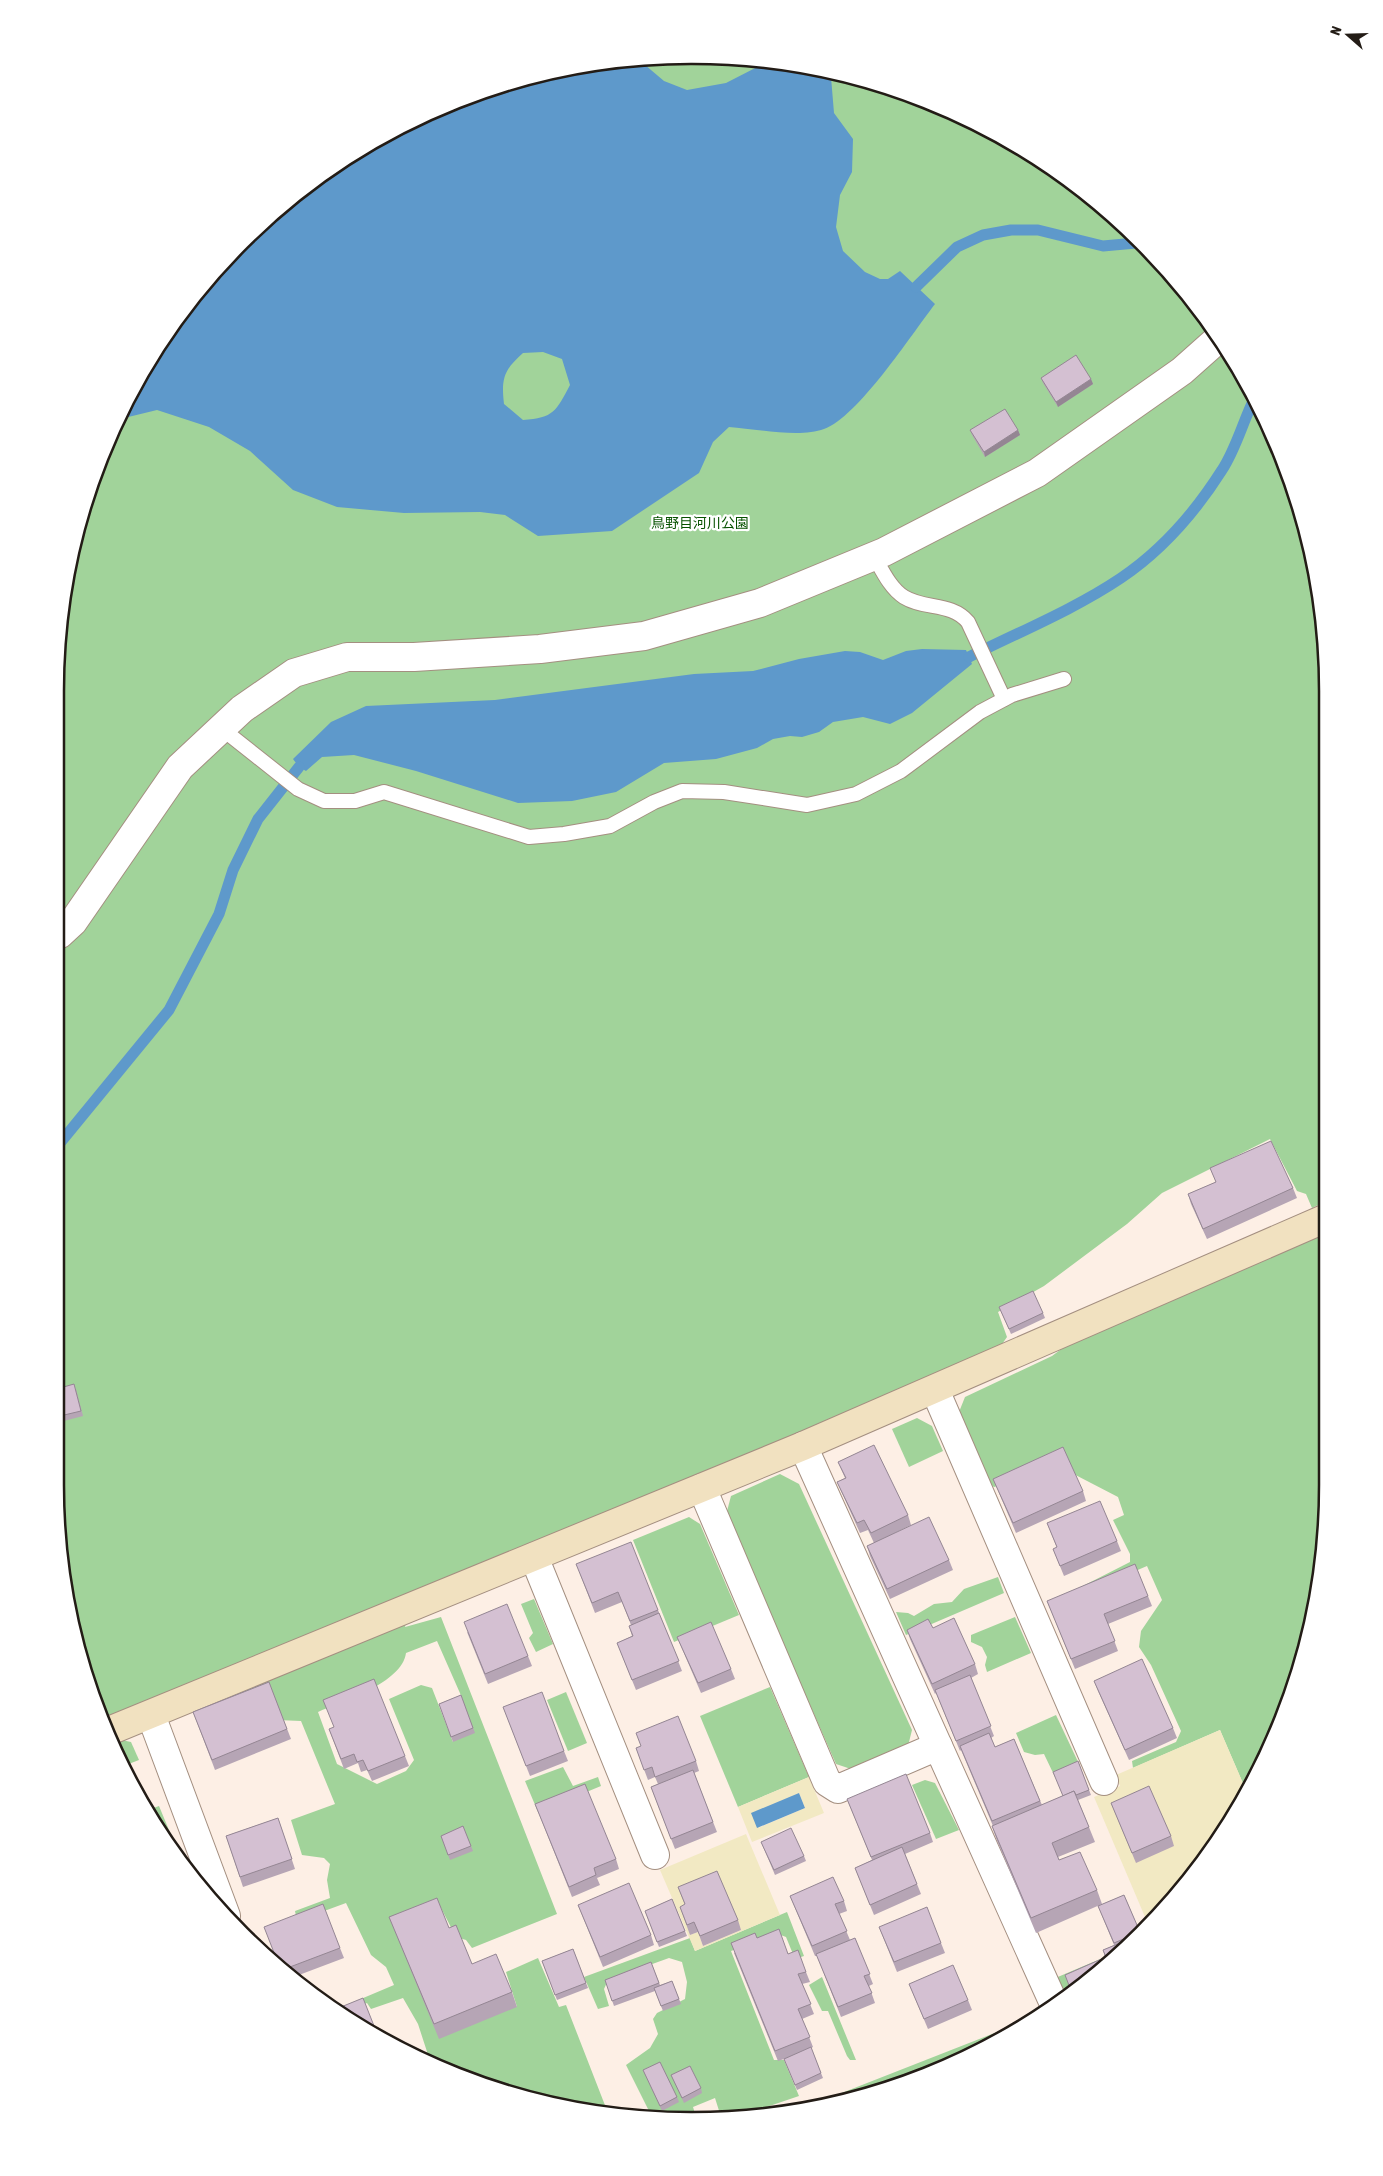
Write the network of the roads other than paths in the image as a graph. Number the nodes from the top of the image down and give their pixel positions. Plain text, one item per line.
1 (1213, 343) edge
2 (874, 556) junction
3 (1064, 679) dead end
4 (1004, 699) junction
5 (221, 728) junction
6 (64, 930) edge
7 (1319, 1221) edge
8 (935, 1390) junction
9 (803, 1446) junction
10 (702, 1488) junction
11 (534, 1557) junction
12 (151, 1715) junction
13 (114, 1729) edge
14 (938, 1746) junction
15 (1104, 1781) dead end
16 (655, 1855) dead end
17 (203, 1877) edge
18 (1051, 1998) edge

1 - 2 street
2 - 4 lane
2 - 5 street
3 - 4 lane
4 - 5 lane
5 - 6 street
7 - 8 street
8 - 9 street
8 - 15 street
9 - 10 street
9 - 14 street
10 - 11 street
10 - 14 street
11 - 12 street
11 - 16 street
12 - 13 street
12 - 17 street
14 - 18 street

